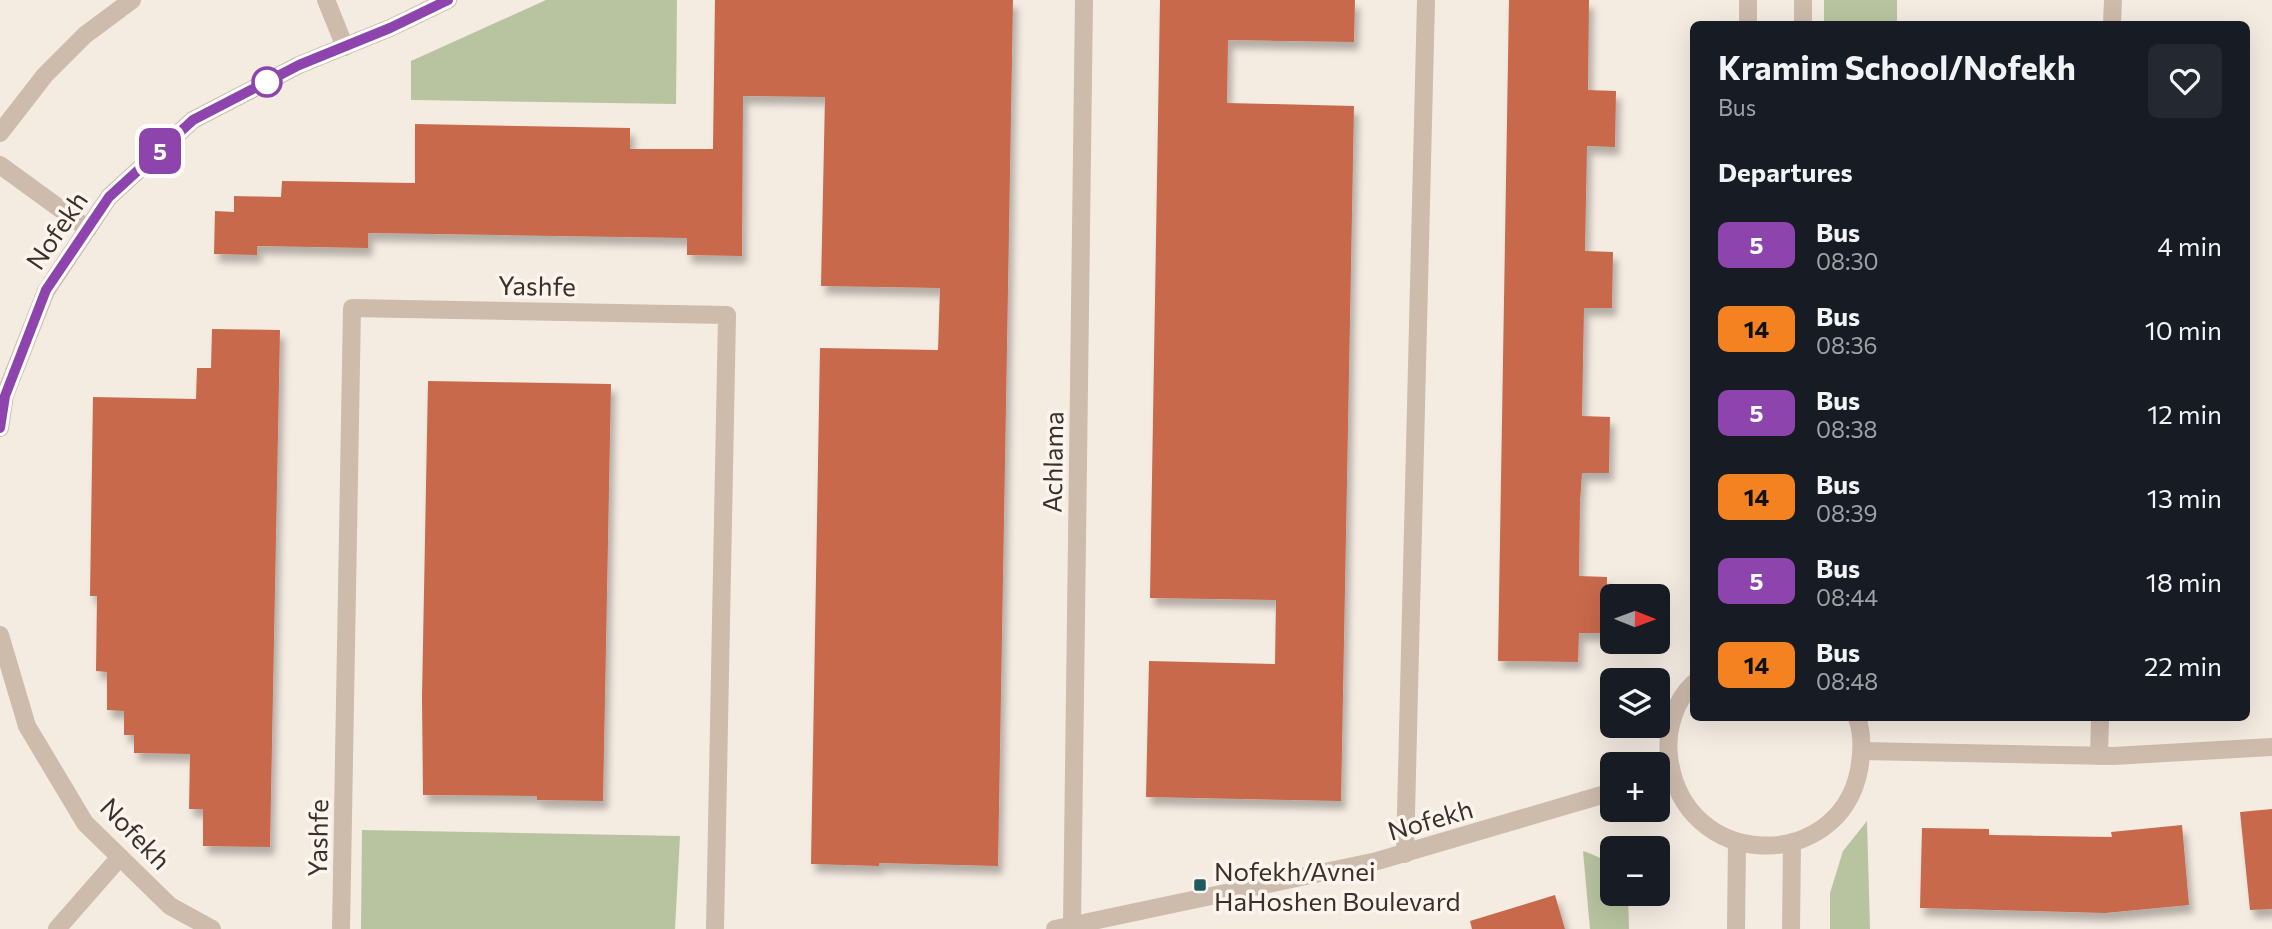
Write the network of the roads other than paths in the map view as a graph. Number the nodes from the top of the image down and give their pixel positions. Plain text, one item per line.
1 (132, 0) edge
2 (326, 0) edge
3 (448, 0) edge
4 (1084, 0) edge
5 (1426, 0) edge
6 (1748, 0) edge
7 (1803, 0) edge
8 (2113, 0) edge
9 (1748, 21) edge
10 (1803, 21) edge
11 (2112, 21) edge
12 (345, 47) junction
13 (0, 132) edge
14 (0, 165) edge
15 (88, 229) junction
16 (0, 428) edge
17 (0, 635) edge
18 (1690, 689) edge
19 (1857, 721) edge
20 (2100, 721) edge
21 (2272, 747) edge
22 (1862, 751) junction
23 (1667, 752) edge
24 (2099, 756) junction
25 (1670, 784) edge
26 (1600, 796) edge
27 (1792, 842) junction
28 (1737, 843) junction
29 (1405, 854) junction
30 (120, 858) junction
31 (1063, 927) edge
32 (57, 929) edge
33 (212, 929) edge
34 (341, 929) edge
35 (715, 929) edge
36 (1736, 929) edge
37 (1791, 929) edge

1 - 13 street
2 - 12 street
3 - 12 street, Nofekh
4 - 31 street, Achlama
5 - 29 street
6 - 9 street
7 - 10 street
8 - 11 street
12 - 15 street, Nofekh
14 - 15 street
15 - 16 street, Nofekh
17 - 30 street, Nofekh
18 - 23 street
19 - 22 street
20 - 24 street
21 - 24 street
22 - 24 street
22 - 27 street
25 - 28 street
26 - 29 street, Nofekh
27 - 28 street
27 - 37 street
28 - 36 street
29 - 31 street, Nofekh
30 - 32 street
30 - 33 street, Nofekh
34 - 35 street, Yashfe

